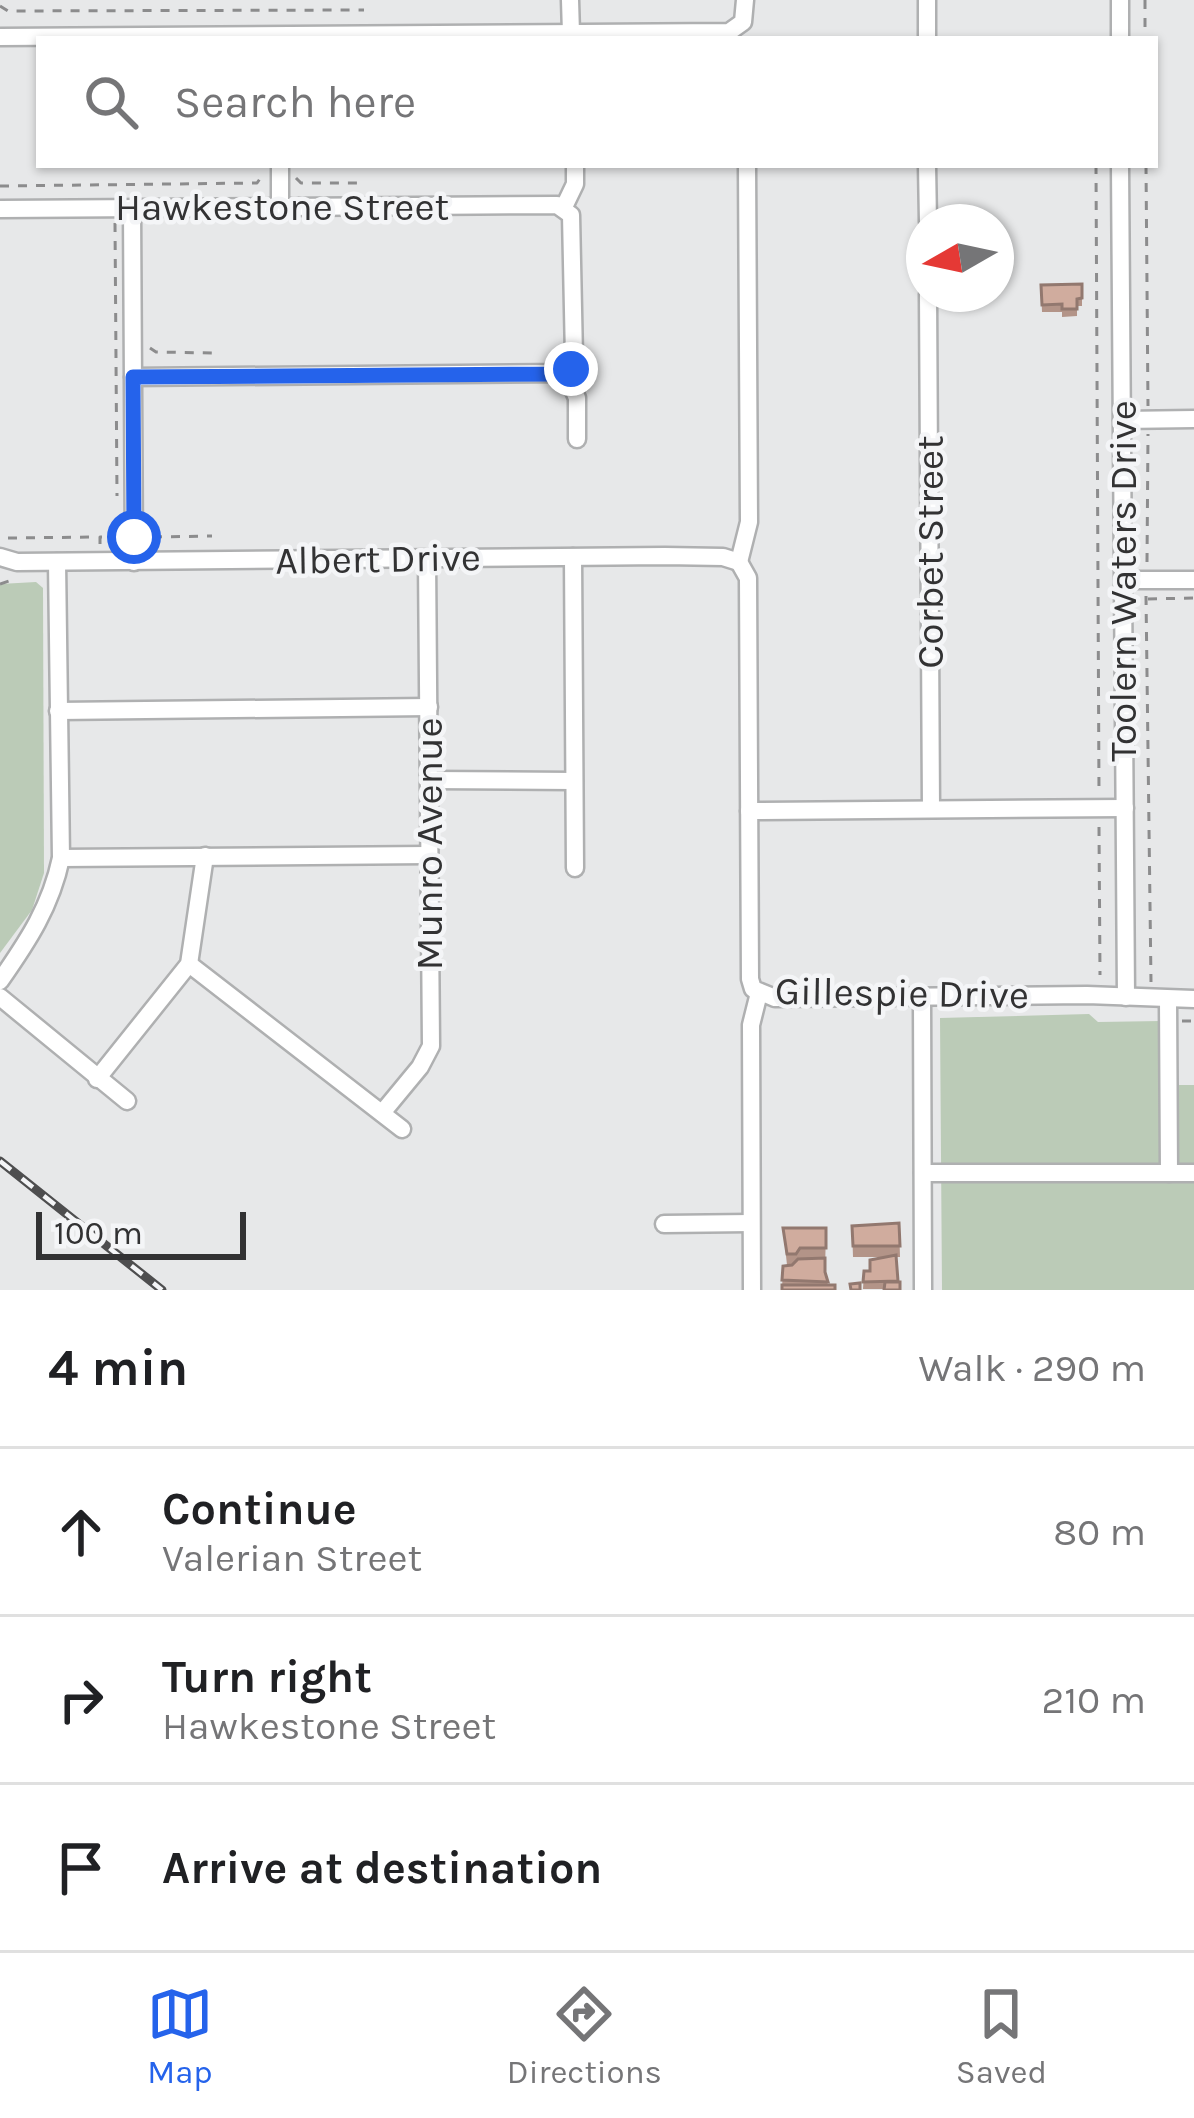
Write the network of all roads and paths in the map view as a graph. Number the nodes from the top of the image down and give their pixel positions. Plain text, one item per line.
1 (570, 0) edge
2 (745, 0) edge
3 (927, 0) edge
4 (1120, 0) edge
5 (1144, 0) edge
6 (0, 7) edge
7 (364, 10) dead end
8 (571, 33) junction
9 (740, 33) edge
10 (352, 36) edge
11 (927, 36) edge
12 (1120, 36) edge
13 (1145, 36) edge
14 (0, 37) edge
15 (36, 37) edge
16 (264, 168) edge
17 (575, 168) edge
18 (747, 168) edge
19 (927, 168) edge
20 (1096, 168) edge
21 (1120, 168) edge
22 (287, 170) edge
23 (361, 183) dead end
24 (0, 186) edge
25 (928, 204) edge
26 (280, 207) junction
27 (564, 207) junction
28 (0, 208) edge
29 (132, 208) junction
30 (109, 214) dead end
31 (928, 312) edge
32 (147, 340) dead end
33 (217, 353) dead end
34 (566, 373) junction
35 (133, 377) junction
36 (1194, 419) edge
37 (1122, 420) junction
38 (578, 440) dead end
39 (117, 505) dead end
40 (148, 524) dead end
41 (117, 529) dead end
42 (100, 537) dead end
43 (110, 537) dead end
44 (154, 537) dead end
45 (8, 538) dead end
46 (573, 557) junction
47 (1148, 557) dead end
48 (428, 559) junction
49 (57, 562) junction
50 (134, 562) junction
51 (739, 562) junction
52 (6, 563) edge
53 (1158, 564) dead end
54 (1123, 580) junction
55 (1194, 580) edge
56 (1194, 598) edge
57 (1146, 599) dead end
58 (429, 707) junction
59 (58, 711) junction
60 (429, 779) junction
61 (574, 781) junction
62 (1100, 808) junction
63 (1125, 808) junction
64 (932, 809) junction
65 (749, 811) junction
66 (429, 855) junction
67 (205, 856) junction
68 (61, 858) junction
69 (574, 868) dead end
70 (189, 964) junction
71 (1100, 975) dead end
72 (0, 981) edge
73 (759, 993) junction
74 (0, 997) edge
75 (922, 997) junction
76 (1126, 998) junction
77 (1168, 999) junction
78 (1194, 999) edge
79 (98, 1079) junction
80 (127, 1101) dead end
81 (382, 1113) junction
82 (402, 1129) dead end
83 (923, 1173) junction
84 (1169, 1173) junction
85 (1194, 1173) edge
86 (752, 1223) junction
87 (664, 1224) dead end
88 (752, 1290) edge
89 (923, 1290) edge

1 - 8 street
2 - 9 street
3 - 11 street
4 - 12 street
5 - 13 path
6 - 7 path
8 - 9 street
8 - 10 street
14 - 15 street
16 - 24 path
17 - 27 street
18 - 51 street, Gillespie Drive
19 - 25 street
20 - 62 path
21 - 37 street, Toolern Waters Drive
22 - 23 path
22 - 26 street
26 - 27 street, Hawkestone Street
26 - 29 street, Hawkestone Street
27 - 34 street
28 - 29 street, Hawkestone Street
29 - 35 street
30 - 39 path
31 - 64 street, Corbet Street
32 - 33 path
34 - 35 street
34 - 38 street
35 - 50 street
36 - 37 street
37 - 54 street, Toolern Waters Drive
40 - 44 path
41 - 43 path
42 - 45 path
46 - 48 street, Albert Drive
46 - 51 street, Albert Drive
46 - 61 street
47 - 53 path
48 - 50 street, Albert Drive
48 - 58 street, Munro Avenue
49 - 50 street, Albert Drive
49 - 52 street, Albert Drive
49 - 59 street
51 - 65 street, Gillespie Drive
54 - 55 street
54 - 63 street, Toolern Waters Drive
56 - 57 path
58 - 59 street
58 - 60 street, Munro Avenue
59 - 68 street
60 - 61 street
60 - 66 street, Munro Avenue
61 - 69 street
62 - 63 street
62 - 64 street
62 - 71 path
63 - 76 street, Toolern Waters Drive
64 - 65 street
65 - 73 street, Gillespie Drive
66 - 67 street
66 - 81 street, Munro Avenue
67 - 68 street
67 - 70 street
68 - 72 street
70 - 79 street
70 - 81 street
73 - 75 street, Gillespie Drive
73 - 86 street
74 - 79 street
75 - 76 street, Gillespie Drive
75 - 83 street
76 - 77 street, Gillespie Drive
77 - 78 street, Gillespie Drive
77 - 84 street
79 - 80 street
81 - 82 street
83 - 84 street
83 - 89 street
84 - 85 street
86 - 87 street
86 - 88 street

